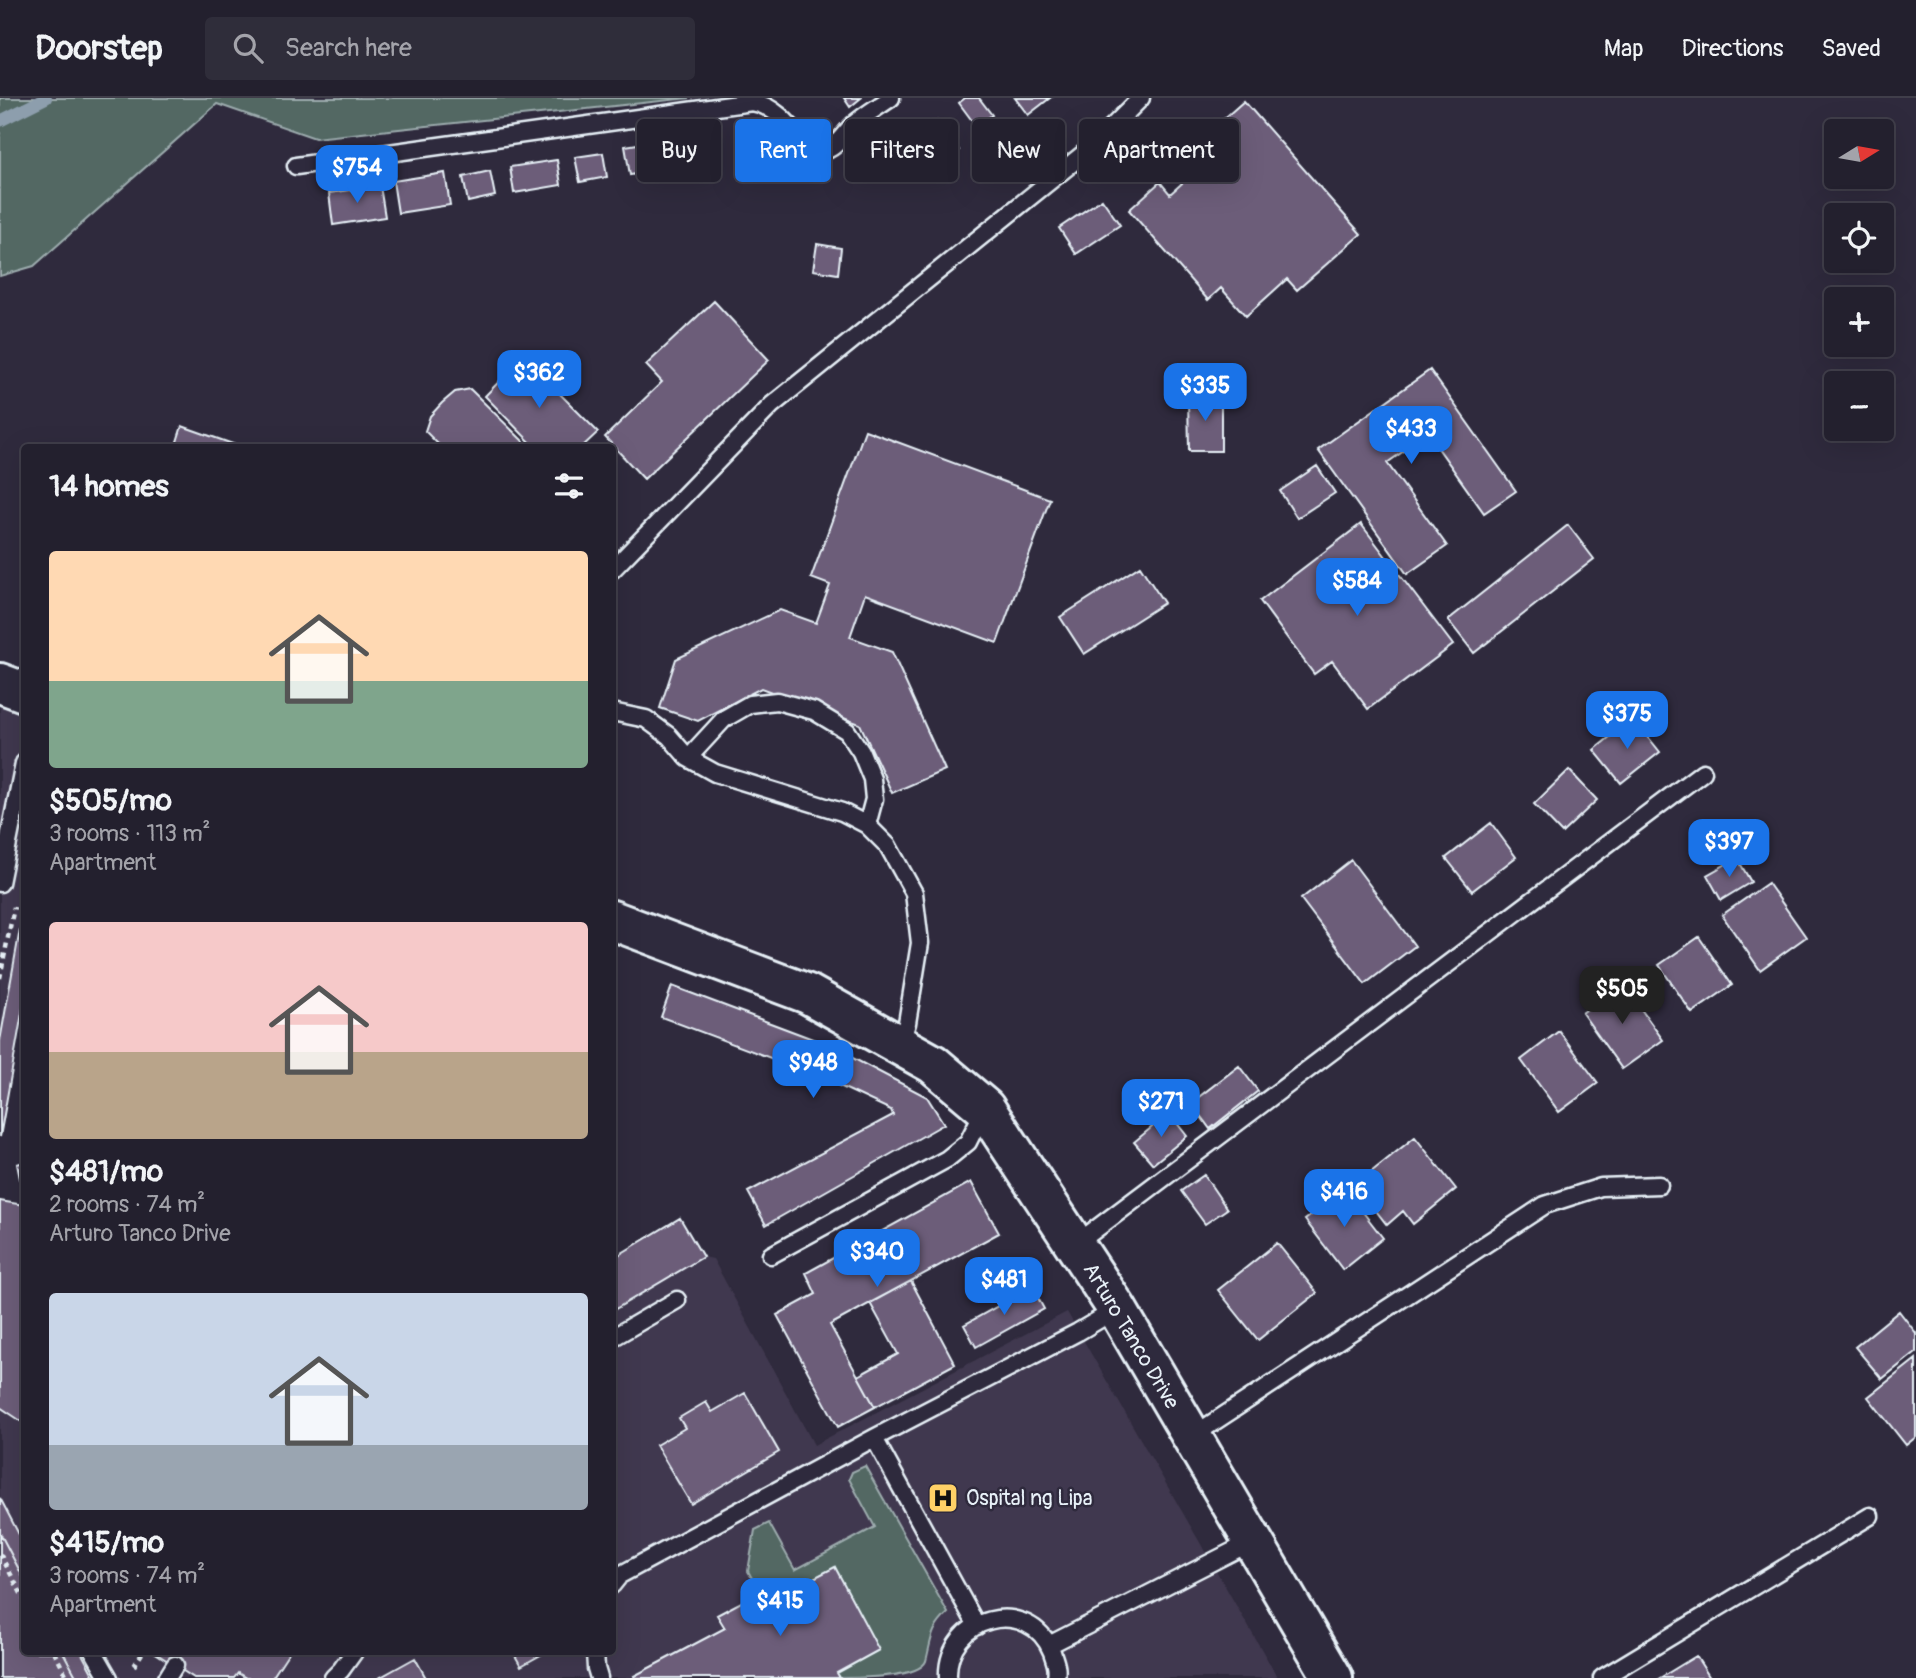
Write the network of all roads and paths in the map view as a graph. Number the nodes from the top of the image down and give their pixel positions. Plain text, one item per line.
1 (891, 98) edge
2 (1141, 98) edge
3 (296, 166) dead end
4 (616, 566) edge
5 (0, 683) edge
6 (21, 691) edge
7 (616, 713) edge
8 (688, 758) junction
9 (1703, 772) dead end
10 (21, 778) edge
11 (867, 825) junction
12 (0, 884) edge
13 (15, 902) dead end
14 (616, 922) edge
15 (0, 978) edge
16 (900, 1045) junction
17 (985, 1108) junction
18 (1659, 1185) dead end
19 (1076, 1244) junction
20 (771, 1255) dead end
21 (677, 1300) dead end
22 (1117, 1309) junction
23 (616, 1336) edge
24 (874, 1438) junction
25 (1191, 1438) junction
26 (1870, 1516) dead end
27 (1253, 1541) junction
28 (0, 1554) edge
29 (616, 1580) edge
30 (21, 1593) edge
31 (977, 1626) junction
32 (1049, 1645) junction
33 (56, 1655) edge
34 (96, 1655) edge
35 (352, 1655) edge
36 (595, 1655) edge
37 (68, 1678) edge
38 (109, 1678) edge
39 (333, 1678) edge
40 (599, 1678) edge
41 (948, 1678) edge
42 (1056, 1678) edge
43 (1334, 1678) edge
44 (1602, 1678) edge

1 - 3 lane
2 - 4 lane
5 - 6 street
7 - 8 lane
8 - 11 lane
8 - 11 lane
9 - 19 lane
10 - 12 lane
11 - 16 lane
13 - 15 path
14 - 16 street, Arturo Tanco Drive
16 - 17 street, Arturo Tanco Drive
17 - 19 street, Arturo Tanco Drive
17 - 20 lane
18 - 25 lane
19 - 22 street, Arturo Tanco Drive
21 - 23 lane
22 - 24 lane
22 - 25 street, Arturo Tanco Drive
24 - 29 lane
24 - 31 lane
25 - 27 street, Arturo Tanco Drive
26 - 44 lane
27 - 32 lane
27 - 43 street, Arturo Tanco Drive
28 - 30 path
31 - 32 lane
31 - 41 lane
32 - 42 lane
33 - 37 path
34 - 38 lane
35 - 39 lane
36 - 40 lane

